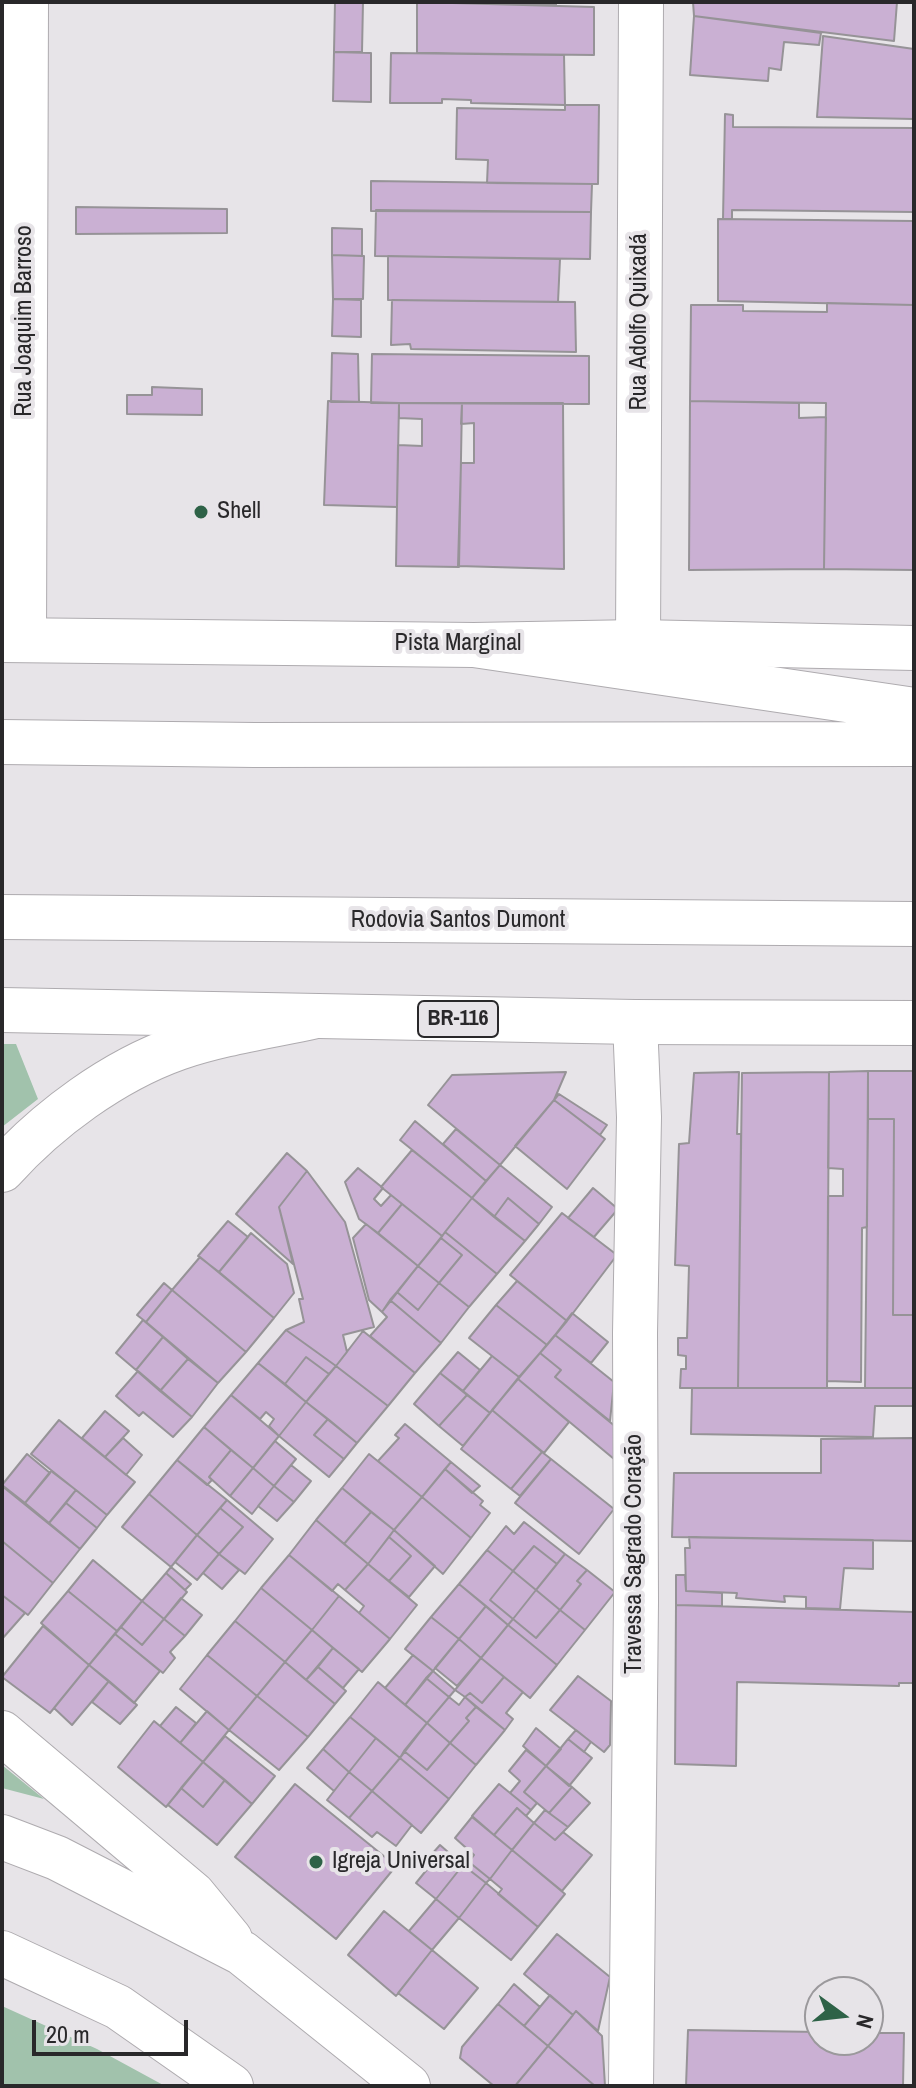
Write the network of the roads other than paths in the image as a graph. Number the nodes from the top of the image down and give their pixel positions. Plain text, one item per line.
1 (641, 2) edge
2 (18, 14) edge
3 (13, 640) edge
4 (638, 642) junction
5 (474, 645) junction
6 (914, 648) edge
7 (914, 710) edge
8 (2, 742) edge
9 (914, 744) edge
10 (2, 917) edge
11 (914, 924) edge
12 (2, 1010) edge
13 (316, 1016) junction
14 (635, 1022) junction
15 (914, 1023) edge
16 (2, 1170) edge
17 (2, 1733) edge
18 (2, 1837) edge
19 (2, 1953) edge
20 (242, 1953) junction
21 (231, 2086) edge
22 (408, 2086) edge
23 (631, 2086) edge

1 - 4 main road, Rua Adolfo Quixadá
2 - 3 main road, Rua Joaquim Barroso
3 - 5 main road, Pista Marginal
4 - 5 main road, Pista Marginal
4 - 6 main road, Pista Marginal
5 - 7 main road
8 - 9 main road
10 - 11 main road, Rodovia Santos Dumont
12 - 13 main road, BR-116
13 - 14 main road, BR-116
13 - 16 main road
14 - 15 main road, BR-116
14 - 23 main road, Travessa Sagrado Coração
17 - 20 main road
18 - 20 main road
19 - 21 main road
20 - 22 main road

